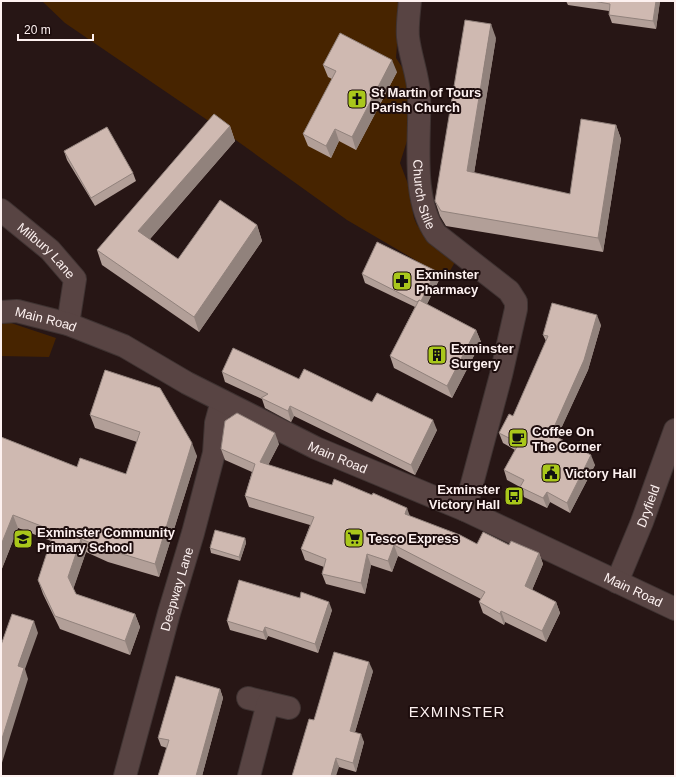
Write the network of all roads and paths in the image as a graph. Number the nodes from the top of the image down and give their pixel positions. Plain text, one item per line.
1 (410, 1) edge
2 (1, 210) edge
3 (1, 312) edge
4 (68, 324) junction
5 (222, 401) junction
6 (675, 430) edge
7 (465, 510) junction
8 (617, 582) junction
9 (675, 609) edge
10 (268, 703) dead end
11 (125, 776) edge
12 (249, 776) edge

1 - 7 street, Church Stile
2 - 4 street, Milbury Lane
3 - 4 street, Main Road
4 - 5 street, Main Road
5 - 7 street, Main Road
5 - 11 street, Deepway Lane
6 - 8 street, Dryfield
7 - 8 street, Main Road
8 - 9 street, Main Road
10 - 12 street

